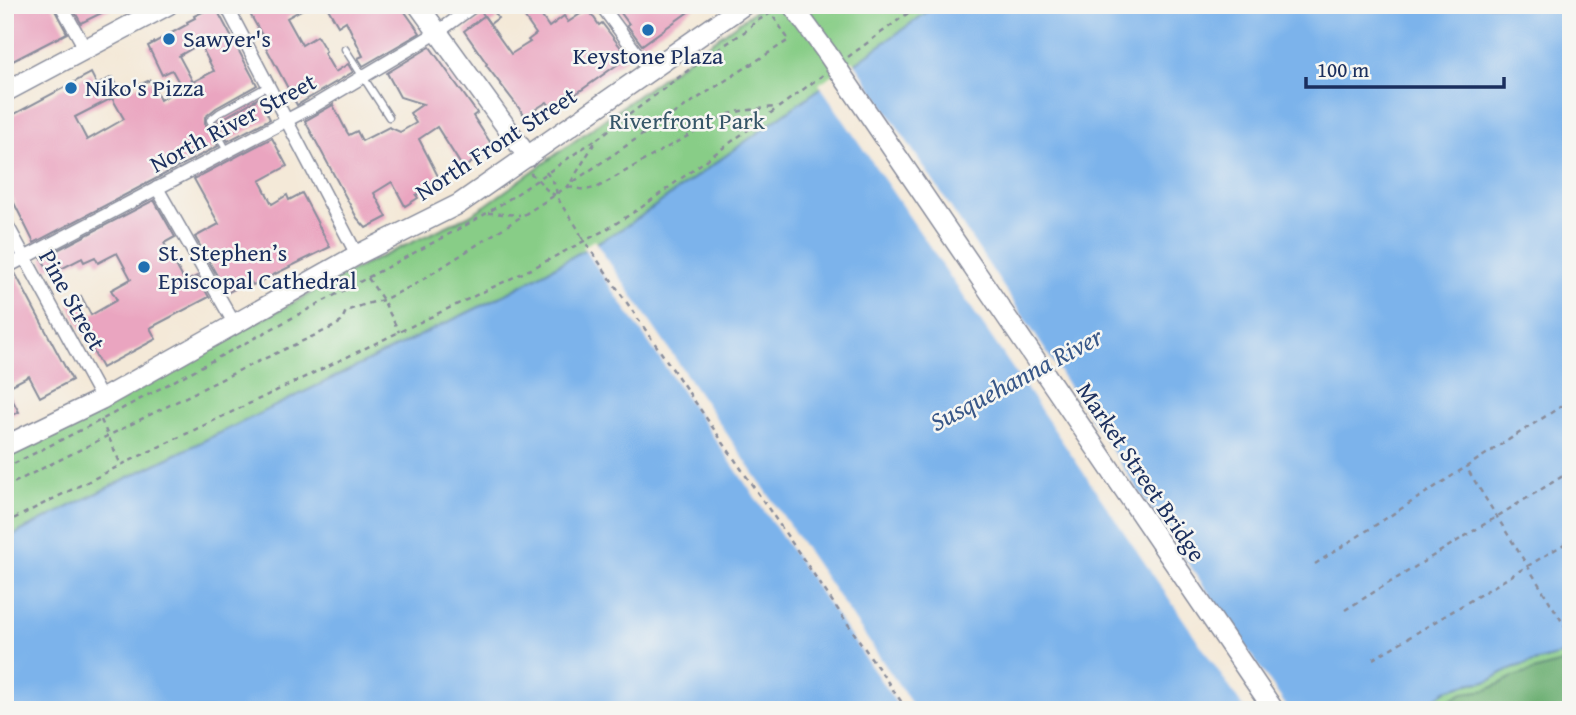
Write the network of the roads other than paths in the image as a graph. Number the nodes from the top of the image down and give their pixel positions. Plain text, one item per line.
1 (61, 5) edge
2 (167, 5) edge
3 (226, 5) edge
4 (418, 5) edge
5 (475, 5) edge
6 (574, 5) edge
7 (584, 5) edge
8 (601, 5) edge
9 (744, 5) edge
10 (792, 5) edge
11 (438, 32) junction
12 (345, 49) dead end
13 (86, 50) junction
14 (649, 70) junction
15 (363, 77) junction
16 (268, 86) junction
17 (5, 92) edge
18 (389, 117) dead end
19 (286, 120) junction
20 (228, 151) junction
21 (529, 165) junction
22 (157, 188) junction
23 (5, 221) edge
24 (357, 255) junction
25 (24, 258) junction
26 (5, 268) edge
27 (234, 323) junction
28 (102, 398) junction
29 (5, 446) edge
30 (1273, 710) edge

1 - 13 street
2 - 13 main road
3 - 16 street
4 - 11 main road
5 - 11 street, North River Street
6 - 7 lane
8 - 14 street
9 - 14 main road, North Front Street
10 - 30 main road, Market Street Bridge, bridge
11 - 15 street, North River Street
11 - 21 main road
12 - 15 lane
13 - 17 main road
14 - 21 main road, North Front Street
15 - 18 lane
15 - 19 street, North River Street
16 - 19 street
16 - 20 lane
19 - 20 street, North River Street
19 - 24 street
20 - 22 street, North River Street
21 - 24 main road, North Front Street
22 - 25 street, North River Street
22 - 27 street
23 - 25 street, Pine Street
24 - 27 main road, North Front Street
25 - 26 street, North River Street
25 - 28 street, Pine Street
27 - 28 main road, North Front Street
28 - 29 main road, North Front Street

